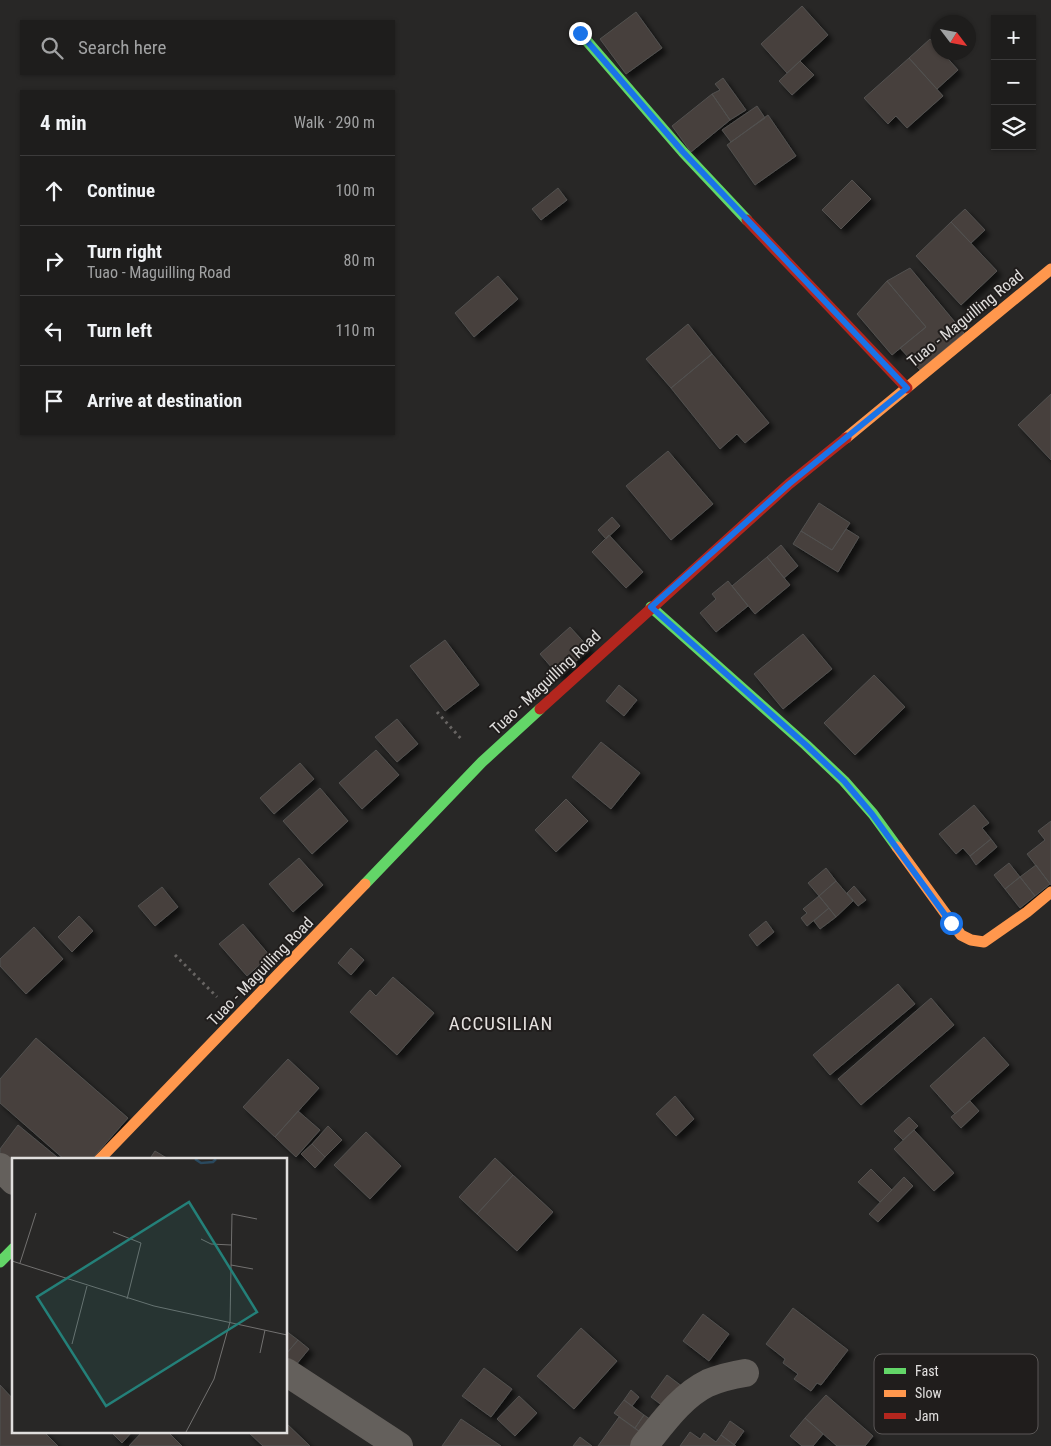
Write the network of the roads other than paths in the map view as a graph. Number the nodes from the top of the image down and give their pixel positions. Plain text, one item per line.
1 (580, 33) dead end
2 (1051, 269) edge
3 (907, 388) junction
4 (651, 607) junction
5 (1051, 892) edge
6 (102, 1158) edge
7 (0, 1167) edge
8 (12, 1179) edge
9 (12, 1250) edge
10 (0, 1262) edge
11 (288, 1373) edge
12 (745, 1373) dead end
13 (398, 1446) edge
14 (644, 1446) edge

1 - 3 street
2 - 3 street, Tuao - Maguilling Road
3 - 4 street, Tuao - Maguilling Road
4 - 5 street
4 - 6 street, Tuao - Maguilling Road
7 - 8 street
9 - 10 street
11 - 13 street
12 - 14 street

